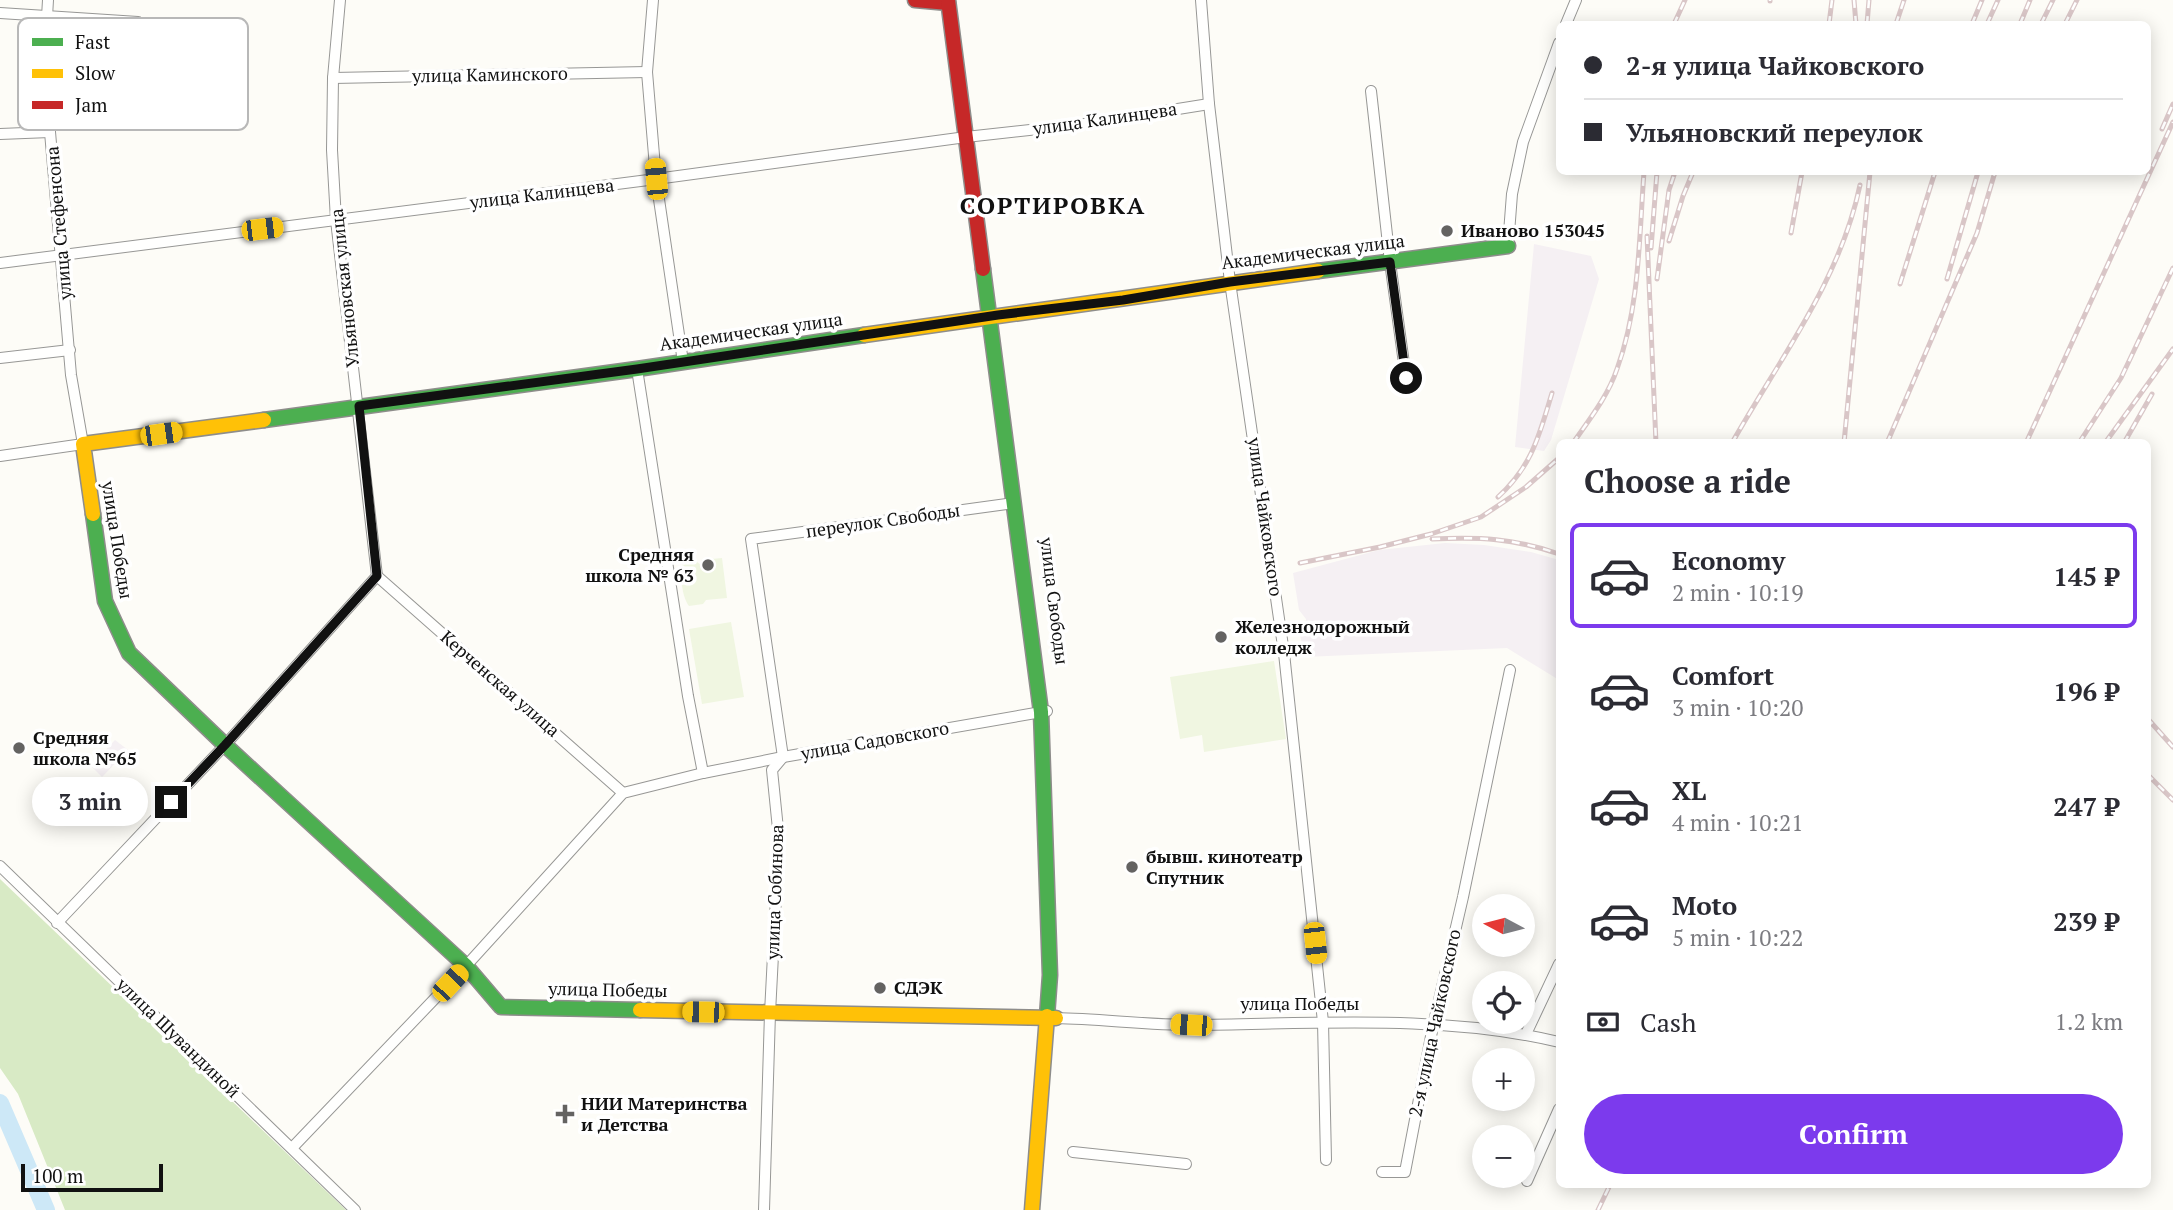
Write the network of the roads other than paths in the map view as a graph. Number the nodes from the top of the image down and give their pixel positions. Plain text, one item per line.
1 (48, 0) edge
2 (340, 0) edge
3 (653, 0) edge
4 (915, 0) edge
5 (1201, 0) edge
6 (1576, 0) edge
7 (948, 2) edge
8 (0, 13) edge
9 (47, 17) junction
10 (65, 18) edge
11 (1567, 21) edge
12 (1556, 51) edge
13 (647, 72) junction
14 (333, 78) junction
15 (1371, 91) dead end
16 (1209, 104) junction
17 (50, 132) joint
18 (0, 134) edge
19 (969, 136) junction
20 (656, 179) junction
21 (336, 220) junction
22 (1508, 246) joint
23 (63, 254) junction
24 (0, 262) edge
25 (1390, 262) junction
26 (1230, 282) junction
27 (993, 315) junction
28 (69, 349) junction
29 (0, 358) edge
30 (683, 362) junction
31 (637, 369) junction
32 (1406, 378) dead end
33 (359, 406) junction
34 (83, 444) junction
35 (0, 456) edge
36 (1014, 503) junction
37 (751, 539) joint
38 (377, 576) junction
39 (1510, 670) dead end
40 (1044, 712) junction
41 (225, 745) junction
42 (783, 757) junction
43 (703, 773) junction
44 (623, 793) junction
45 (0, 866) edge
46 (57, 923) junction
47 (466, 966) junction
48 (1556, 970) edge
49 (770, 1013) junction
50 (1535, 1015) edge
51 (1052, 1017) junction
52 (1323, 1022) junction
53 (1433, 1026) junction
54 (1472, 1029) edge
55 (1526, 1034) edge
56 (1556, 1041) edge
57 (1556, 1116) edge
58 (292, 1147) junction
59 (1073, 1152) dead end
60 (1326, 1160) dead end
61 (1535, 1163) edge
62 (1186, 1164) dead end
63 (1382, 1172) dead end
64 (355, 1210) edge
65 (764, 1210) edge
66 (1032, 1210) edge
67 (1040, 1210) edge

1 - 9 street, улица Стефенсона
2 - 14 street, Ульяновская улица
3 - 13 street
4 - 7 street
5 - 16 street, улица Чайковского
6 - 11 street
7 - 19 street, улица Свободы
8 - 9 street
9 - 10 street
12 - 22 street
13 - 14 street, улица Каминского
13 - 20 street
14 - 21 street, Ульяновская улица
15 - 25 street
16 - 19 street, улица Калинцева
16 - 26 street, улица Чайковского
17 - 18 street
17 - 23 street, улица Стефенсона
19 - 20 street, улица Калинцева
19 - 27 street, улица Свободы
20 - 21 street, улица Калинцева
20 - 30 street
21 - 23 street, улица Калинцева
21 - 33 street, Ульяновская улица
22 - 25 street, Академическая улица
23 - 24 street, улица Калинцева
23 - 28 street, улица Стефенсона
25 - 26 street, Академическая улица
25 - 32 street
26 - 27 street, Академическая улица
26 - 52 street, улица Чайковского
27 - 30 street, Академическая улица
27 - 36 street, улица Свободы
27 - 40 street, улица Свободы
28 - 29 street
28 - 34 street, улица Стефенсона
30 - 31 street, Академическая улица
31 - 33 street, Академическая улица
31 - 43 street
33 - 34 street, Академическая улица
33 - 38 street, Ульяновская улица
34 - 35 street, Академическая улица
34 - 41 street, улица Победы
36 - 37 street, переулок Свободы
36 - 40 street, улица Свободы
37 - 42 street, улица Собинова
38 - 41 street
38 - 44 street, Керченская улица
39 - 53 street, 2-я улица Чайковского
40 - 42 street, улица Садовского
40 - 51 street, улица Свободы
41 - 46 street
41 - 47 street, улица Победы
42 - 43 street, улица Садовского
42 - 49 street, улица Собинова
43 - 44 street, улица Садовского
44 - 47 street
45 - 46 street, улица Шувандиной
46 - 58 street, улица Шувандиной
47 - 49 street, улица Победы
47 - 58 street
48 - 50 street
49 - 51 street, улица Победы
49 - 65 street, улица Собинова
51 - 52 street, улица Победы
51 - 66 street, улица Свободы
51 - 67 street, улица Свободы
52 - 53 street, улица Победы
52 - 60 street, улица Чайковского
53 - 54 street, улица Победы
53 - 63 street, 2-я улица Чайковского
55 - 56 street, улица Победы
57 - 61 street
58 - 64 street, улица Шувандиной
59 - 62 street

